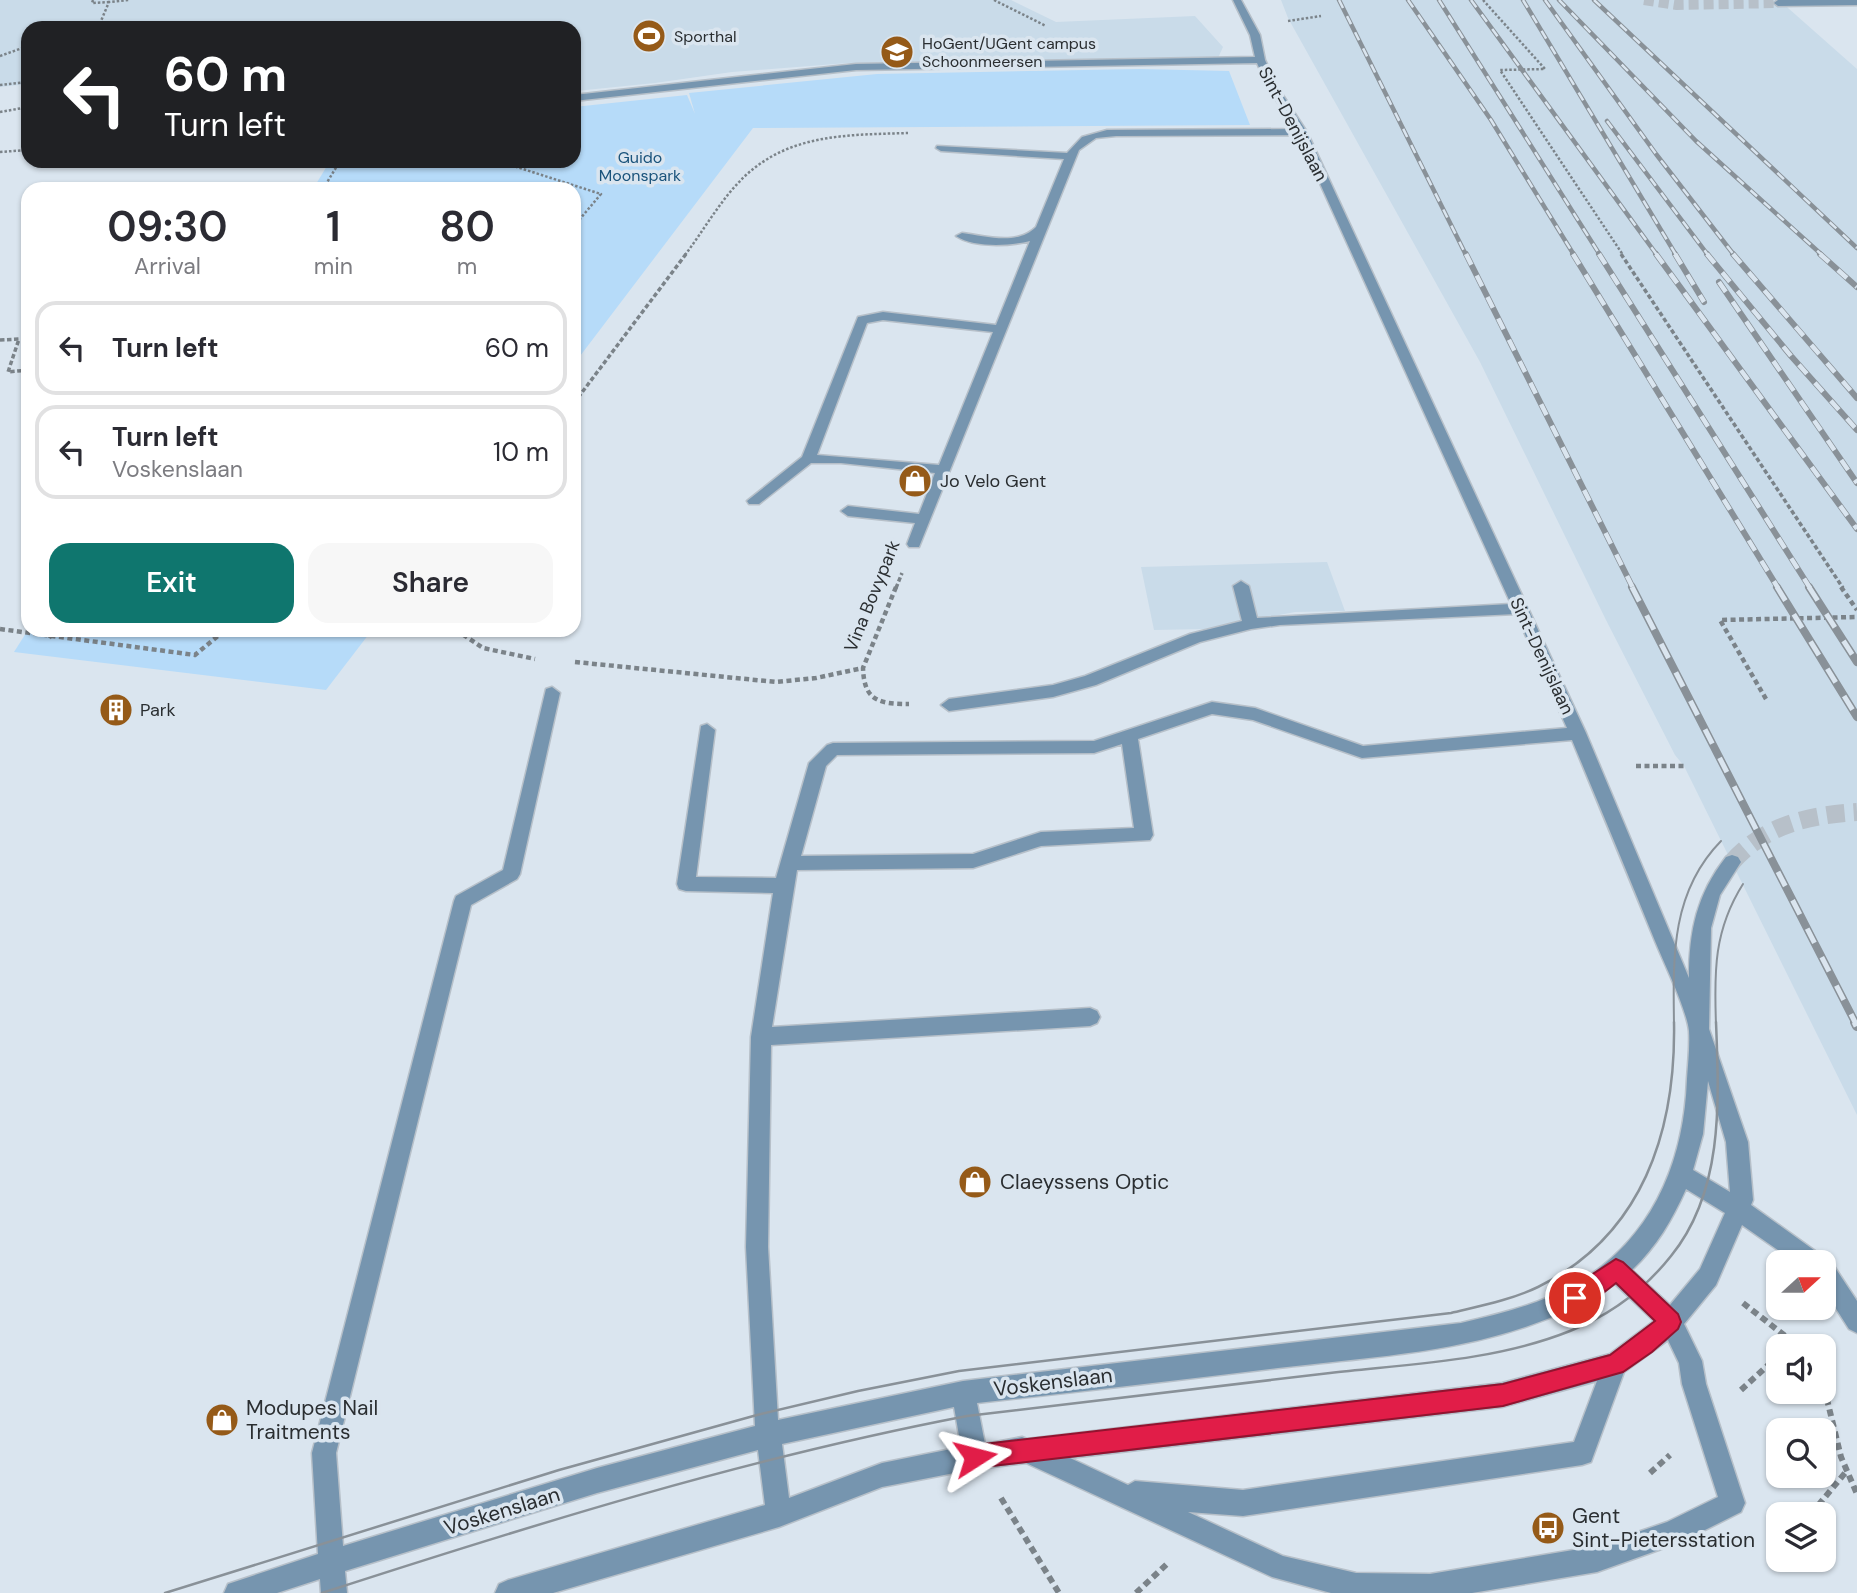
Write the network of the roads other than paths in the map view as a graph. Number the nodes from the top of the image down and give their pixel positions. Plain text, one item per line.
1 (1237, 0) edge
2 (1857, 2) edge
3 (1778, 3) dead end
4 (1260, 60) junction
5 (581, 97) edge
6 (1302, 132) junction
7 (941, 148) dead end
8 (1070, 156) junction
9 (1041, 228) junction
10 (962, 236) dead end
11 (1000, 330) junction
12 (808, 459) junction
13 (943, 470) junction
14 (754, 501) dead end
15 (848, 511) dead end
16 (924, 519) junction
17 (914, 544) road end
18 (1241, 586) dead end
19 (1521, 609) junction
20 (1251, 624) junction
21 (552, 693) dead end
22 (948, 705) road end
23 (706, 730) dead end
24 (1578, 733) junction
25 (1129, 736) junction
26 (1732, 862) tunnel mouth
27 (790, 863) junction
28 (783, 886) junction
29 (1090, 1017) dead end
30 (1699, 1030) junction
31 (761, 1037) junction
32 (1680, 1174) junction
33 (1738, 1209) junction
34 (1797, 1250) edge
35 (1616, 1270) junction
36 (1836, 1289) edge
37 (1857, 1321) edge
38 (1671, 1322) junction
39 (1615, 1364) junction
40 (962, 1393) junction
41 (768, 1434) junction
42 (1022, 1449) junction
43 (975, 1457) junction
44 (1110, 1490) junction
45 (779, 1514) junction
46 (333, 1562) junction
47 (237, 1593) edge
48 (334, 1593) edge
49 (508, 1593) edge

1 - 4 street, Sint-Denijslaan
2 - 3 street
4 - 5 street
4 - 6 street, Sint-Denijslaan
6 - 8 street
6 - 19 street, Sint-Denijslaan
7 - 8 street
8 - 9 street, Vina Bovypark
9 - 10 street
9 - 11 street, Vina Bovypark
11 - 12 street
11 - 13 street, Vina Bovypark
12 - 13 street
12 - 14 street
13 - 16 street, Vina Bovypark
15 - 16 street
16 - 17 street, Vina Bovypark
18 - 20 street
19 - 20 street
19 - 24 street, Sint-Denijslaan
20 - 22 street
21 - 46 street
23 - 28 street
24 - 25 street
24 - 30 street, Sint-Denijslaan
25 - 27 street
25 - 27 street
26 - 30 street, Voskenslaan
27 - 28 street
28 - 31 street
29 - 31 street
30 - 32 street, Voskenslaan
30 - 33 street, Sint-Denijslaan
31 - 41 street
32 - 33 street
32 - 35 street, Voskenslaan
33 - 34 street
33 - 38 street, Sint-Denijslaan
35 - 38 street
35 - 40 street, Voskenslaan
36 - 37 street
38 - 39 street
38 - 44 street
39 - 42 street
39 - 44 street
40 - 41 street, Voskenslaan
40 - 43 street
41 - 45 street
41 - 46 street, Voskenslaan
42 - 43 street
42 - 44 street
43 - 45 street
45 - 49 street
46 - 47 street, Voskenslaan
46 - 48 street

